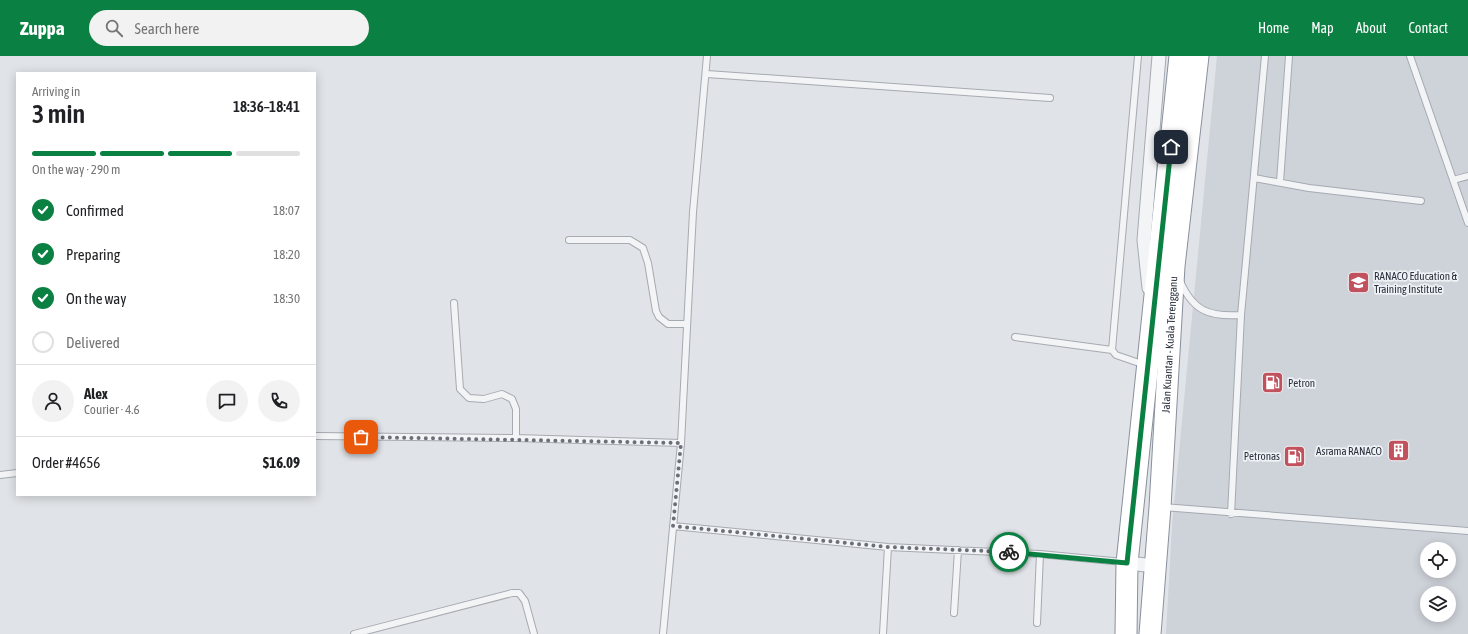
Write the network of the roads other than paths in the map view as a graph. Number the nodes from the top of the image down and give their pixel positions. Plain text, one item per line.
1 (707, 56) edge
2 (1138, 56) edge
3 (1159, 56) edge
4 (1180, 56) edge
5 (1198, 56) edge
6 (1265, 56) edge
7 (1289, 56) edge
8 (1410, 56) edge
9 (706, 74) junction
10 (1050, 98) dead end
11 (1468, 176) edge
12 (1254, 178) junction
13 (1454, 180) junction
14 (1280, 182) junction
15 (1421, 201) dead end
16 (1468, 223) edge
17 (569, 240) dead end
18 (1174, 266) junction
19 (454, 304) dead end
20 (1241, 315) junction
21 (687, 324) junction
22 (1152, 330) junction
23 (1015, 337) dead end
24 (1112, 350) junction
25 (1148, 366) junction
26 (316, 436) edge
27 (516, 438) junction
28 (681, 443) junction
29 (16, 473) edge
30 (0, 475) edge
31 (1160, 507) junction
32 (1231, 514) junction
33 (673, 526) junction
34 (1468, 531) edge
35 (888, 547) junction
36 (958, 550) junction
37 (1040, 554) junction
38 (1127, 563) junction
39 (1156, 566) junction
40 (954, 613) dead end
41 (1037, 623) dead end
42 (354, 634) edge
43 (534, 634) edge
44 (663, 634) edge
45 (883, 634) edge
46 (1126, 634) edge
47 (1150, 634) edge

1 - 9 lane
2 - 24 lane
3 - 22 street
4 - 22 highway, Jalan Kuantan - Kuala Terengganu
5 - 18 highway, Jalan Kuantan - Kuala Terengganu
6 - 12 lane
7 - 14 lane
8 - 13 lane
9 - 10 lane
9 - 21 lane
11 - 13 lane
12 - 14 lane
12 - 20 lane
13 - 16 lane
14 - 15 lane
17 - 21 lane
18 - 20 lane
18 - 31 highway, Jalan Kuantan - Kuala Terengganu
19 - 27 lane
20 - 32 lane
21 - 28 lane
22 - 25 highway, Jalan Kuantan - Kuala Terengganu
23 - 24 lane
24 - 25 lane
25 - 38 highway, Jalan Kuantan - Kuala Terengganu
26 - 27 lane
27 - 28 lane
28 - 33 lane
29 - 30 lane
31 - 32 lane
31 - 39 highway, Jalan Kuantan - Kuala Terengganu
32 - 34 lane
33 - 35 lane
33 - 44 lane
35 - 36 lane
35 - 45 lane
36 - 37 lane
36 - 40 lane
37 - 38 lane
37 - 41 lane
38 - 39 street
38 - 46 highway, Jalan Kuantan - Kuala Terengganu
39 - 47 highway, Jalan Kuantan - Kuala Terengganu
42 - 43 lane

